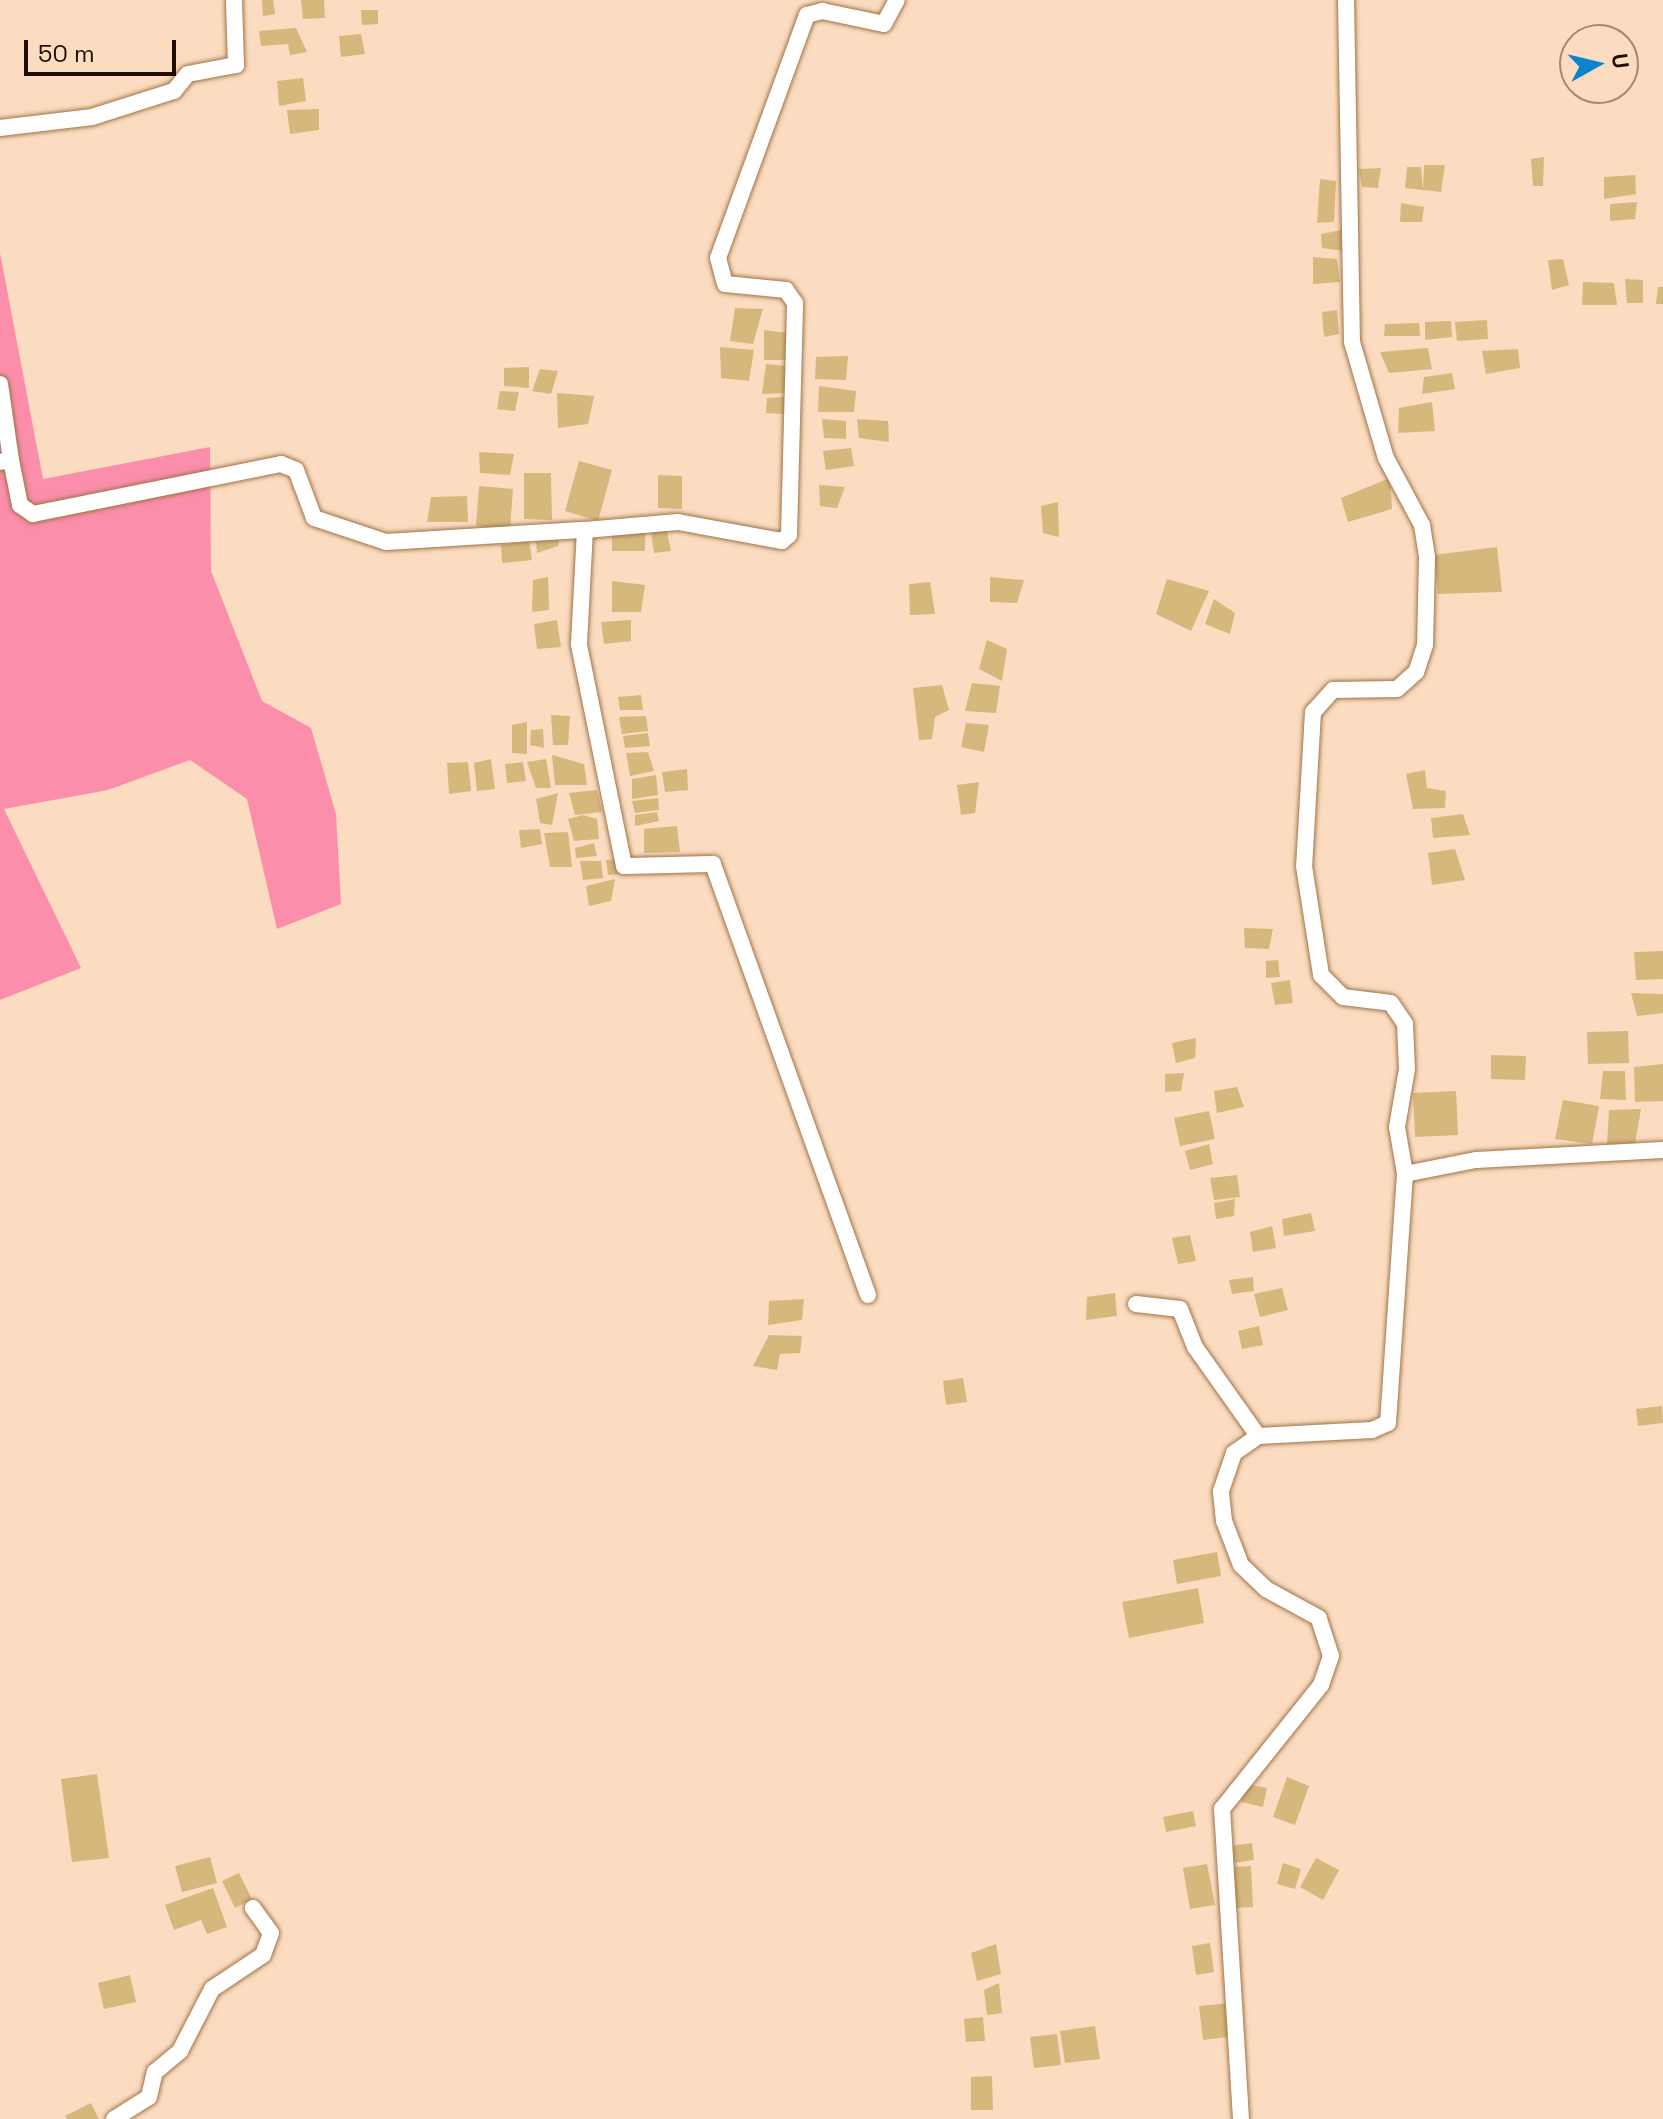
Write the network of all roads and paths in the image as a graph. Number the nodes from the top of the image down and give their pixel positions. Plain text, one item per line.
1 (234, 0) edge
2 (897, 0) edge
3 (1346, 0) edge
4 (0, 128) edge
5 (0, 384) edge
6 (6, 461) edge
7 (585, 530) junction
8 (1663, 1150) edge
9 (1405, 1174) junction
10 (868, 1295) dead end
11 (1136, 1304) dead end
12 (1258, 1436) junction
13 (253, 1908) dead end
14 (114, 2119) edge
15 (1241, 2119) edge

1 - 4 street
2 - 7 street
3 - 9 street
5 - 6 street
6 - 7 street
7 - 10 street
8 - 9 street
9 - 12 street
11 - 12 street
12 - 15 street
13 - 14 street

